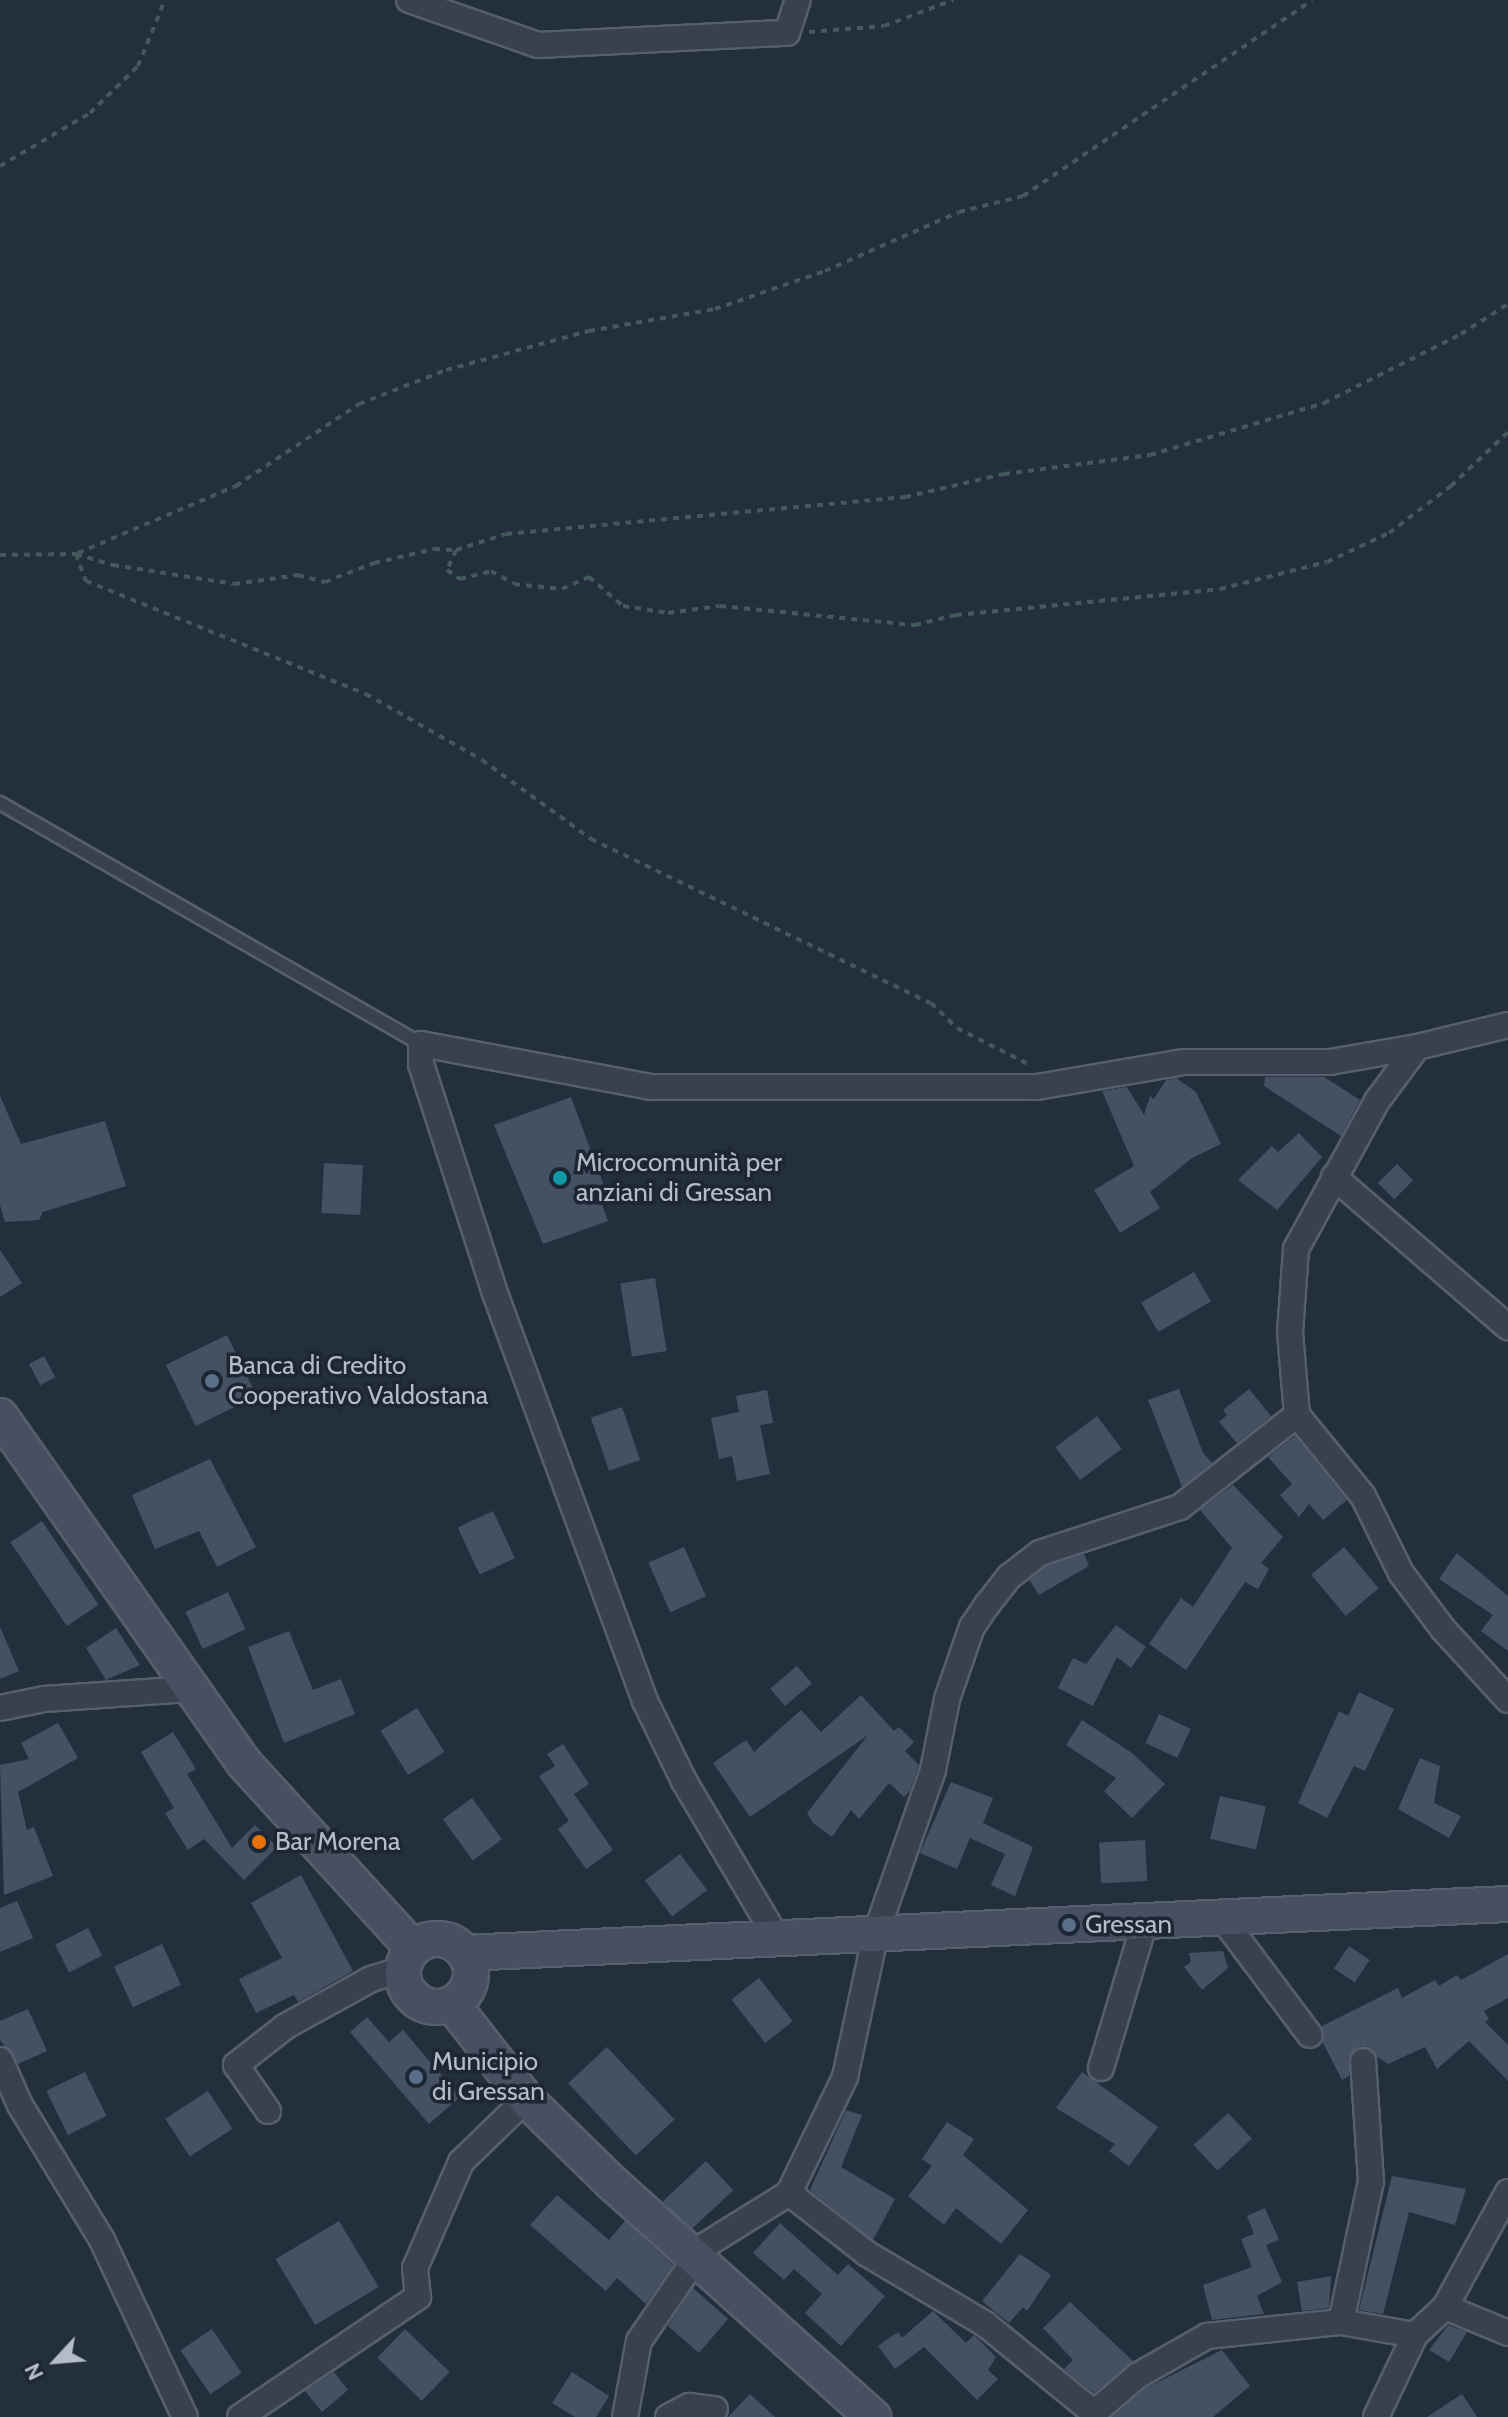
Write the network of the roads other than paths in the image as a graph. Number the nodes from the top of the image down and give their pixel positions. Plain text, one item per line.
1 (409, 0) edge
2 (798, 0) edge
3 (0, 803) edge
4 (1508, 1025) edge
5 (421, 1044) junction
6 (1417, 1047) junction
7 (1334, 1177) junction
8 (1508, 1327) edge
9 (1297, 1415) junction
10 (0, 1416) edge
11 (190, 1689) junction
12 (1508, 1700) edge
13 (0, 1708) edge
14 (1508, 1904) edge
15 (1222, 1918) junction
16 (1145, 1921) junction
17 (876, 1933) junction
18 (778, 1940) junction
19 (465, 1953) junction
20 (408, 1958) junction
21 (452, 2004) junction
22 (1310, 2035) dead end
23 (0, 2060) edge
24 (1363, 2061) dead end
25 (1101, 2068) dead end
26 (526, 2099) junction
27 (268, 2111) dead end
28 (1508, 2192) edge
29 (789, 2193) junction
30 (696, 2259) junction
31 (1445, 2307) junction
32 (1341, 2322) junction
33 (1508, 2333) edge
34 (1415, 2335) junction
35 (715, 2409) dead end
36 (1095, 2415) edge
37 (185, 2417) edge
38 (240, 2417) edge
39 (625, 2417) edge
40 (668, 2417) edge
41 (873, 2417) edge
42 (1376, 2417) edge

1 - 2 street
3 - 5 lane
4 - 6 street
5 - 6 street
5 - 18 street
6 - 7 street
7 - 8 street
7 - 9 street
9 - 12 street
9 - 17 street
10 - 11 main road
11 - 13 street
11 - 20 main road
14 - 15 main road
15 - 16 main road
15 - 22 street
16 - 17 main road
16 - 25 street
17 - 18 main road
17 - 29 street
18 - 19 main road
19 - 20 main road
19 - 21 main road
20 - 21 main road
20 - 27 street
21 - 26 main road
23 - 37 street
24 - 32 street
26 - 30 main road
26 - 38 street
28 - 31 street
29 - 30 street
29 - 36 street
30 - 39 street
30 - 41 main road
31 - 33 street
31 - 34 street
32 - 34 street
32 - 36 street
34 - 42 street
35 - 40 street

